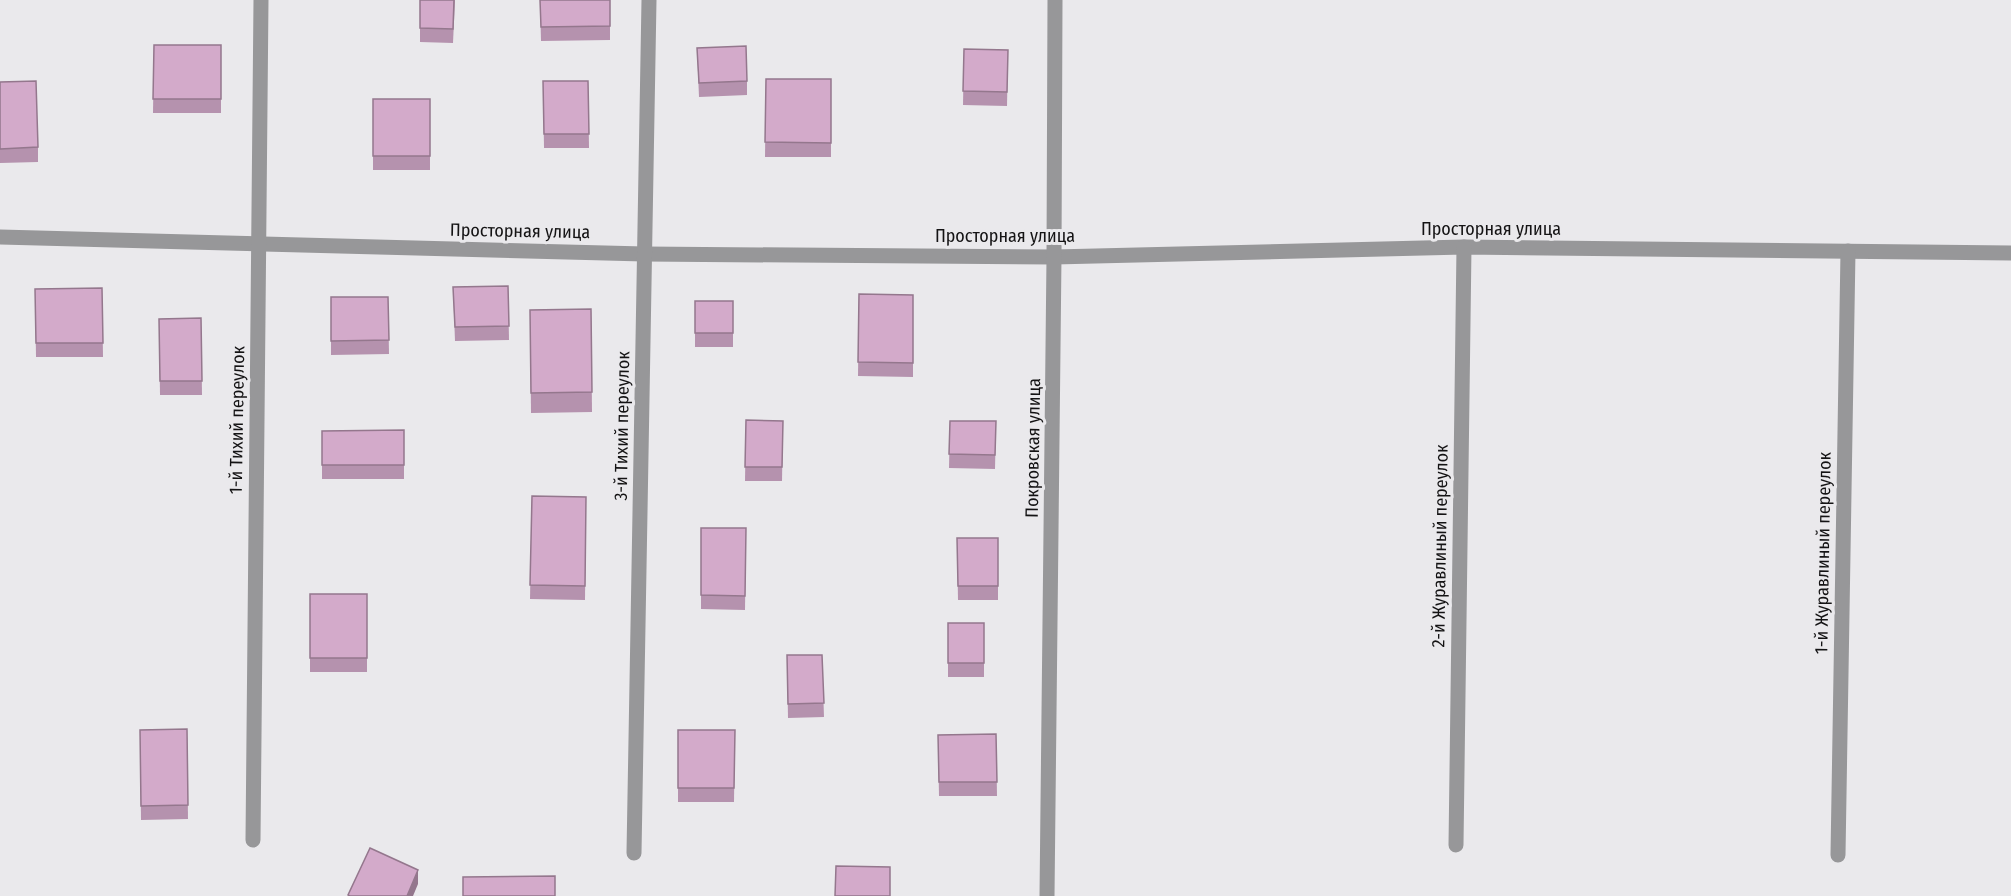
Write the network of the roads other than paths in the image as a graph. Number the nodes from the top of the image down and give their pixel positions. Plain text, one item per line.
1 (261, 0) edge
2 (649, 0) edge
3 (1055, 0) edge
4 (0, 237) edge
5 (258, 245) junction
6 (1464, 248) junction
7 (1848, 251) junction
8 (2011, 253) edge
9 (644, 254) junction
10 (1054, 256) junction
11 (253, 840) dead end
12 (1456, 845) dead end
13 (634, 853) dead end
14 (1838, 855) dead end
15 (1047, 896) edge

1 - 5 street, 1-й Тихий переулок
2 - 9 street, 3-й Тихий переулок
3 - 10 street, Покровская улица
4 - 5 street, Просторная улица
5 - 9 street, Просторная улица
5 - 11 street, 1-й Тихий переулок
6 - 7 street, Просторная улица
6 - 10 street, Просторная улица
6 - 12 street, 2-й Журавлиный переулок
7 - 8 street, Просторная улица
7 - 14 street, 1-й Журавлиный переулок
9 - 10 street, Просторная улица
9 - 13 street, 3-й Тихий переулок
10 - 15 street, Покровская улица

